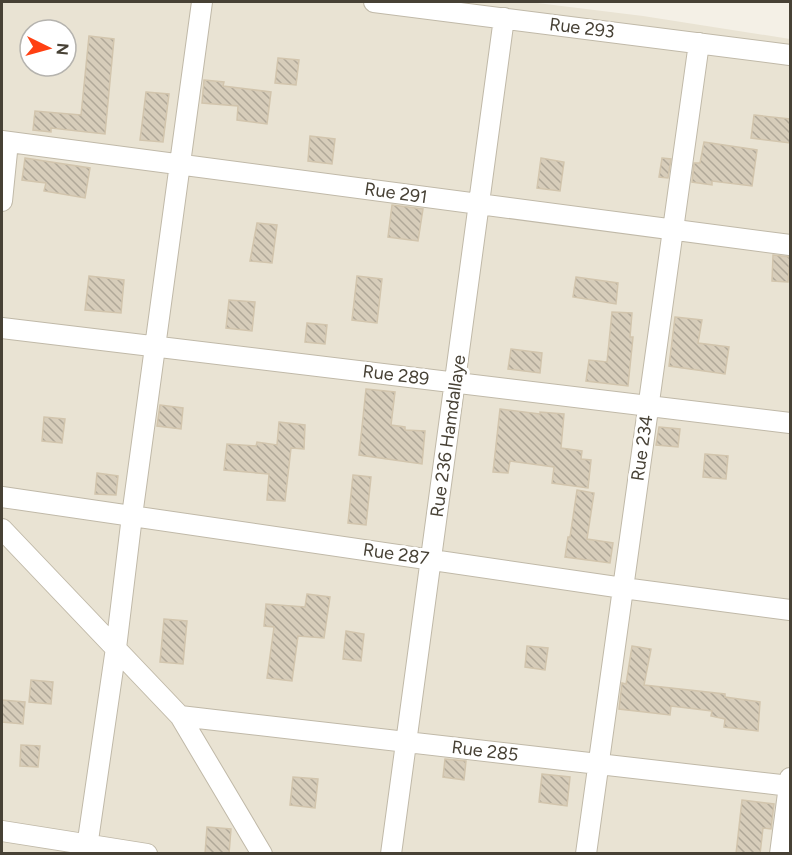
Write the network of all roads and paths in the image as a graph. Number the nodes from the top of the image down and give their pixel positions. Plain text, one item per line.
1 (201, 2) edge
2 (375, 2) edge
3 (504, 18) junction
4 (699, 44) junction
5 (790, 55) edge
6 (5, 142) edge
7 (179, 165) junction
8 (2, 201) edge
9 (479, 204) junction
10 (673, 230) junction
11 (790, 245) edge
12 (2, 328) edge
13 (155, 346) junction
14 (455, 382) junction
15 (648, 405) junction
16 (790, 423) edge
17 (2, 497) edge
18 (132, 516) junction
19 (2, 529) edge
20 (431, 559) junction
21 (623, 588) junction
22 (790, 610) edge
23 (116, 648) junction
24 (180, 716) junction
25 (407, 742) junction
26 (599, 764) junction
27 (790, 784) edge
28 (2, 831) edge
29 (87, 849) edge
30 (147, 854) edge
31 (262, 854) edge
32 (392, 854) edge
33 (586, 854) edge
34 (780, 854) edge

1 - 7 street
2 - 3 street, Rue 293
3 - 4 street, Rue 293
3 - 9 street, Rue 236 Hamdallaye
4 - 5 street, Rue 293
4 - 10 street, Rue 234
6 - 7 street, Rue 291
6 - 8 street
7 - 9 street, Rue 291
7 - 13 street
9 - 10 street, Rue 291
9 - 14 street, Rue 236 Hamdallaye
10 - 11 street, Rue 291
10 - 15 street, Rue 234
12 - 13 street, Rue 289
13 - 14 street, Rue 289
13 - 18 street
14 - 15 street, Rue 289
14 - 20 street, Rue 236 Hamdallaye
15 - 16 street, Rue 289
15 - 21 street, Rue 234
17 - 18 street, Rue 287
18 - 20 street, Rue 287
18 - 23 street
19 - 23 street
20 - 21 street, Rue 287
20 - 25 street, Rue 236 Hamdallaye
21 - 22 street, Rue 287
21 - 26 street, Rue 234
23 - 24 street
23 - 29 street
24 - 25 street, Rue 285
24 - 31 street
25 - 26 street, Rue 285
25 - 32 street, Rue 236 Hamdallaye
26 - 27 street, Rue 285
26 - 33 street, Rue 234
27 - 34 street
28 - 29 street
29 - 30 street

